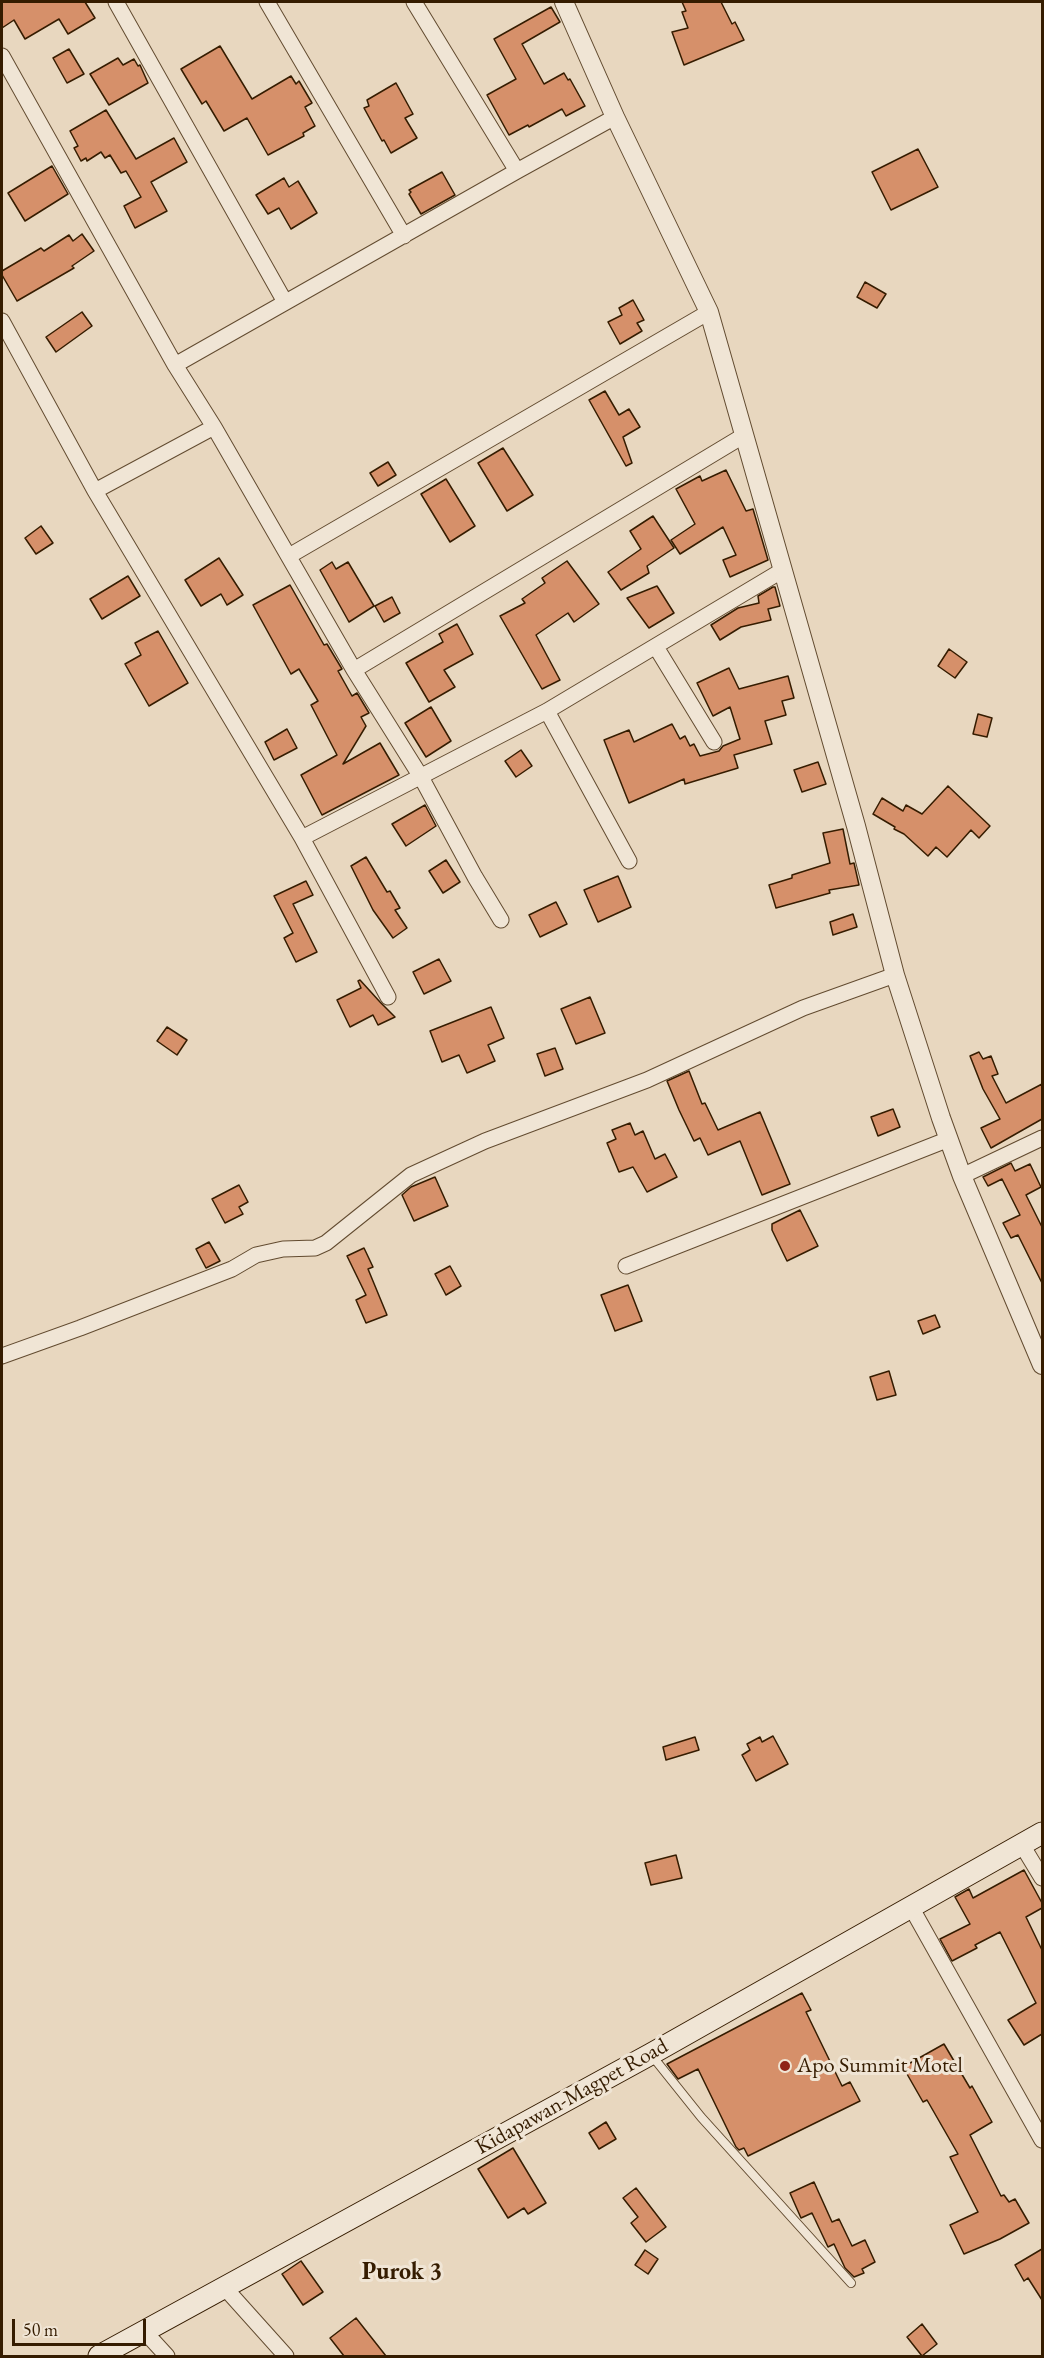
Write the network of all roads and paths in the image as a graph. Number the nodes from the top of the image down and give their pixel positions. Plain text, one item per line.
1 (116, 2) edge
2 (267, 2) edge
3 (414, 2) edge
4 (564, 2) edge
5 (2, 56) edge
6 (615, 117) junction
7 (517, 171) junction
8 (404, 236) junction
9 (285, 302) junction
10 (709, 312) junction
11 (2, 321) edge
12 (176, 365) junction
13 (214, 427) junction
14 (743, 436) junction
15 (95, 491) junction
16 (289, 556) junction
17 (783, 570) junction
18 (656, 647) junction
19 (354, 670) junction
20 (547, 711) junction
21 (714, 742) dead end
22 (421, 777) junction
23 (302, 838) junction
24 (629, 861) dead end
25 (501, 920) dead end
26 (895, 975) junction
27 (388, 997) dead end
28 (1042, 1138) edge
29 (949, 1139) junction
30 (962, 1176) junction
31 (626, 1266) dead end
32 (2, 1356) edge
33 (1042, 1365) edge
34 (1042, 1833) edge
35 (1022, 1845) junction
36 (1042, 1878) edge
37 (911, 1908) junction
38 (651, 2054) junction
39 (1042, 2140) edge
40 (851, 2283) dead end
41 (225, 2288) junction
42 (145, 2332) junction
43 (99, 2356) edge
44 (167, 2356) edge
45 (286, 2356) edge

1 - 9 street
2 - 8 street
3 - 7 street
4 - 6 street
5 - 12 street
6 - 7 street
6 - 10 street
7 - 8 street
8 - 9 street
9 - 12 street
10 - 14 street
10 - 16 street
11 - 15 street
12 - 13 street
13 - 15 street
13 - 16 street
14 - 17 street
14 - 19 street
15 - 23 street
16 - 19 street
17 - 18 street
17 - 26 street
18 - 20 street
18 - 21 street
19 - 22 street
20 - 22 street
20 - 24 street
22 - 23 street
22 - 25 street
23 - 27 street
26 - 29 street
26 - 32 street
28 - 30 street
29 - 30 street
29 - 31 street
30 - 33 street
34 - 35 main road, Kidapawan-Magpet Road
35 - 36 street
35 - 37 main road, Kidapawan-Magpet Road
37 - 38 main road, Kidapawan-Magpet Road
37 - 39 street
38 - 40 lane
38 - 41 main road, Kidapawan-Magpet Road
41 - 42 main road, Kidapawan-Magpet Road
41 - 45 street
42 - 43 main road, Kidapawan-Magpet Road
42 - 44 street

